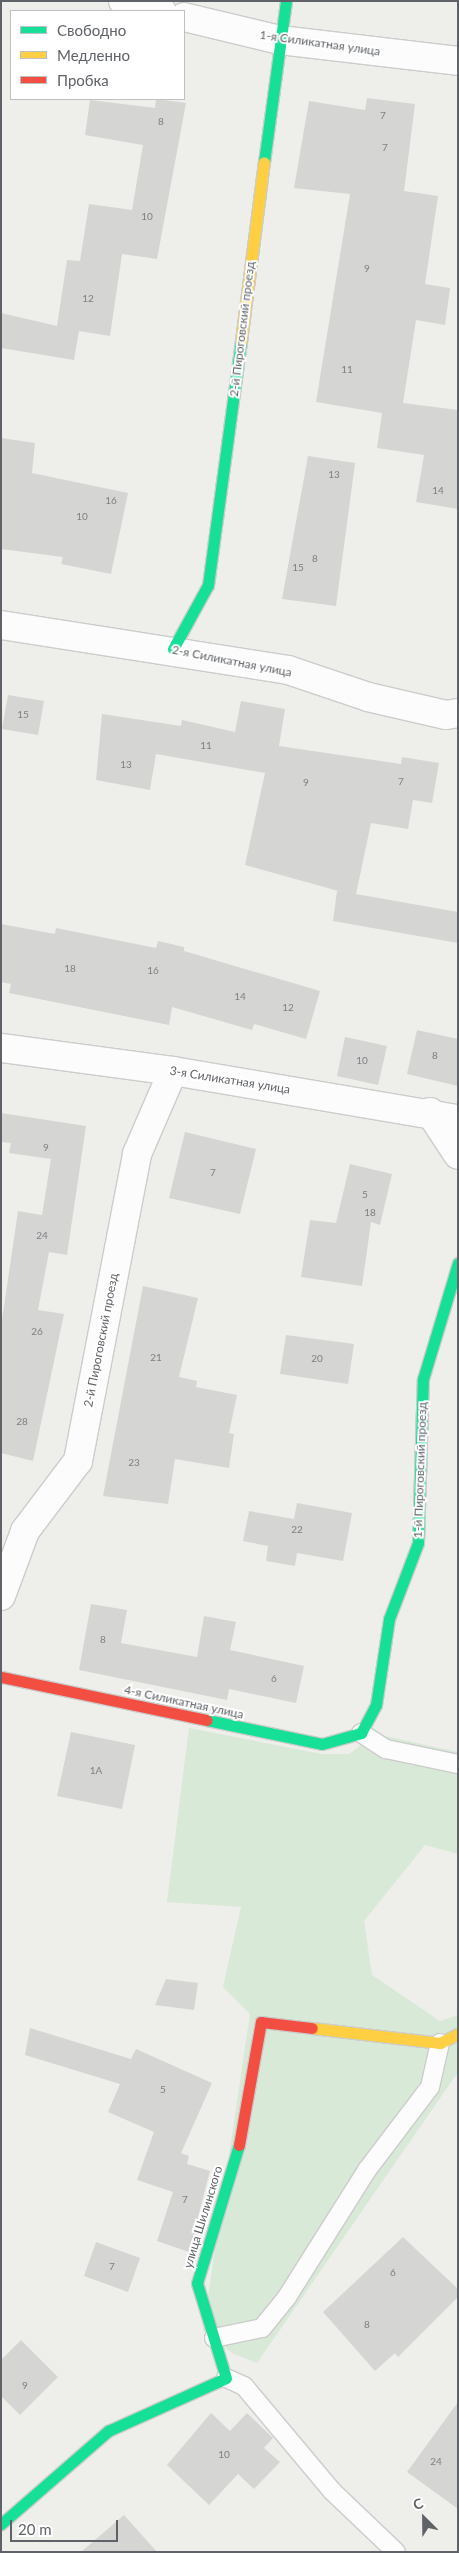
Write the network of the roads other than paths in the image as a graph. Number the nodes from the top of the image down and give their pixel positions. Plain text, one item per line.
1 (123, 1) edge
2 (286, 1) edge
3 (158, 10) edge
4 (185, 17) edge
5 (280, 40) junction
6 (458, 61) edge
7 (1, 625) edge
8 (174, 649) junction
9 (458, 713) edge
10 (1, 1048) edge
11 (173, 1071) junction
12 (430, 1112) junction
13 (458, 1119) edge
14 (458, 1155) edge
15 (458, 1263) edge
16 (1, 1596) edge
17 (1, 1677) edge
18 (361, 1733) junction
19 (458, 1764) edge
20 (458, 2034) edge
21 (440, 2043) junction
22 (214, 2338) junction
23 (226, 2378) junction
24 (2, 2521) edge
25 (396, 2552) edge

1 - 3 street
2 - 5 street, 2-й Пироговский проезд
4 - 5 street, 1-я Силикатная улица
5 - 6 street, 1-я Силикатная улица
5 - 8 street, 2-й Пироговский проезд
7 - 8 street, 2-я Силикатная улица
8 - 9 street, 2-я Силикатная улица
10 - 11 street, 3-я Силикатная улица
11 - 12 street, 3-я Силикатная улица
11 - 16 street, 2-й Пироговский проезд
12 - 13 street, 3-я Силикатная улица
12 - 14 street
15 - 18 street, 1-й Пироговский проезд
17 - 18 street, 4-я Силикатная улица
18 - 19 lane
20 - 21 street
21 - 22 lane
21 - 22 street, улица Шилинского
22 - 23 street, улица Шилинского
23 - 24 street
23 - 25 lane

